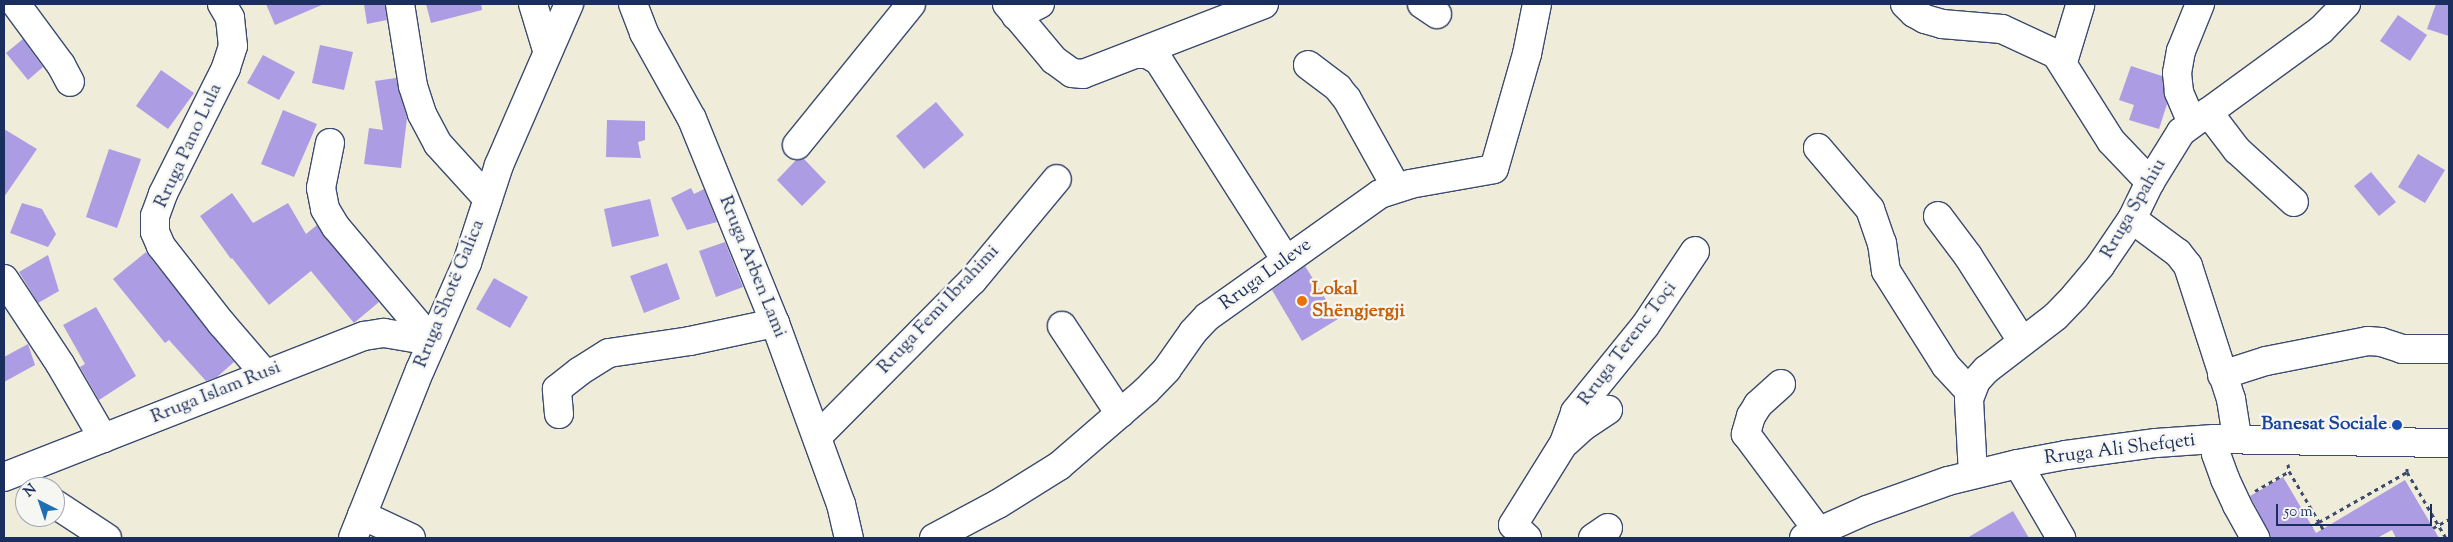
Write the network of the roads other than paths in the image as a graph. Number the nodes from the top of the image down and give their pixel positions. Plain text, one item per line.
1 (16, 4) edge
2 (222, 4) edge
3 (400, 4) edge
4 (533, 4) edge
5 (569, 4) edge
6 (633, 4) edge
7 (911, 4) edge
8 (1040, 4) edge
9 (1264, 4) edge
10 (1537, 4) edge
11 (1905, 4) edge
12 (2200, 4) edge
13 (2346, 4) edge
14 (2080, 6) dead end
15 (1011, 10) edge
16 (547, 50) junction
17 (1138, 54) junction
18 (2063, 62) junction
19 (1308, 65) dead end
20 (70, 82) dead end
21 (2200, 118) junction
22 (330, 143) dead end
23 (797, 145) dead end
24 (1818, 148) dead end
25 (1057, 179) dead end
26 (2150, 182) junction
27 (1396, 187) junction
28 (488, 199) junction
29 (2294, 202) dead end
30 (1938, 216) dead end
31 (2132, 219) junction
32 (1695, 251) dead end
33 (1286, 260) junction
34 (4, 279) edge
35 (775, 323) junction
36 (1062, 326) dead end
37 (432, 341) junction
38 (2022, 341) junction
39 (2449, 348) edge
40 (265, 374) junction
41 (2222, 375) junction
42 (1781, 384) dead end
43 (1970, 392) junction
44 (1608, 410) dead end
45 (559, 414) dead end
46 (1120, 414) junction
47 (817, 437) junction
48 (103, 438) junction
49 (2226, 438) junction
50 (1564, 443) junction
51 (2449, 443) edge
52 (2018, 464) junction
53 (1974, 474) junction
54 (21, 477) edge
55 (65, 511) edge
56 (357, 527) edge
57 (1811, 535) edge
58 (107, 538) edge
59 (412, 538) edge
60 (849, 538) edge
61 (934, 538) edge
62 (1527, 538) edge
63 (2061, 538) edge
64 (2256, 538) edge

1 - 20 street
2 - 40 street, Rruga Pano Lula
3 - 28 street
4 - 16 street
5 - 16 street, Rruga Shotë Galica
6 - 35 street, Rruga Arben Lami
7 - 23 street
8 - 15 street
9 - 17 street
10 - 27 street, Rruga Luleve
11 - 18 street
12 - 21 street
13 - 21 street, Rruga Spahiu
14 - 18 street
15 - 17 street
16 - 28 street, Rruga Shotë Galica
17 - 33 street
18 - 26 street
19 - 27 street
21 - 26 street, Rruga Spahiu
21 - 29 street
22 - 37 street
24 - 43 street
25 - 47 street, Rruga Femi Ibrahimi
26 - 31 street, Rruga Spahiu
27 - 33 street, Rruga Luleve
28 - 37 street, Rruga Shotë Galica
30 - 38 street
31 - 38 street, Rruga Spahiu
31 - 41 street
32 - 50 street, Rruga Terenc Toçi
33 - 46 street, Rruga Luleve
34 - 48 street
35 - 45 street
35 - 47 street, Rruga Arben Lami
36 - 46 street
37 - 40 street, Rruga Islam Rusi
37 - 56 street, Rruga Shotë Galica
38 - 43 street, Rruga Spahiu
39 - 41 street
40 - 48 street, Rruga Islam Rusi
41 - 49 street
42 - 57 street
43 - 53 street
44 - 50 street
46 - 61 street, Rruga Luleve
47 - 60 street, Rruga Arben Lami
48 - 54 street, Rruga Islam Rusi
49 - 51 street, Rruga Ali Shefqeti
49 - 52 street, Rruga Ali Shefqeti
49 - 64 street
50 - 62 street, Rruga Terenc Toçi
52 - 53 street, Rruga Ali Shefqeti
52 - 63 street
53 - 57 street, Rruga Ali Shefqeti
55 - 58 street
56 - 59 street

